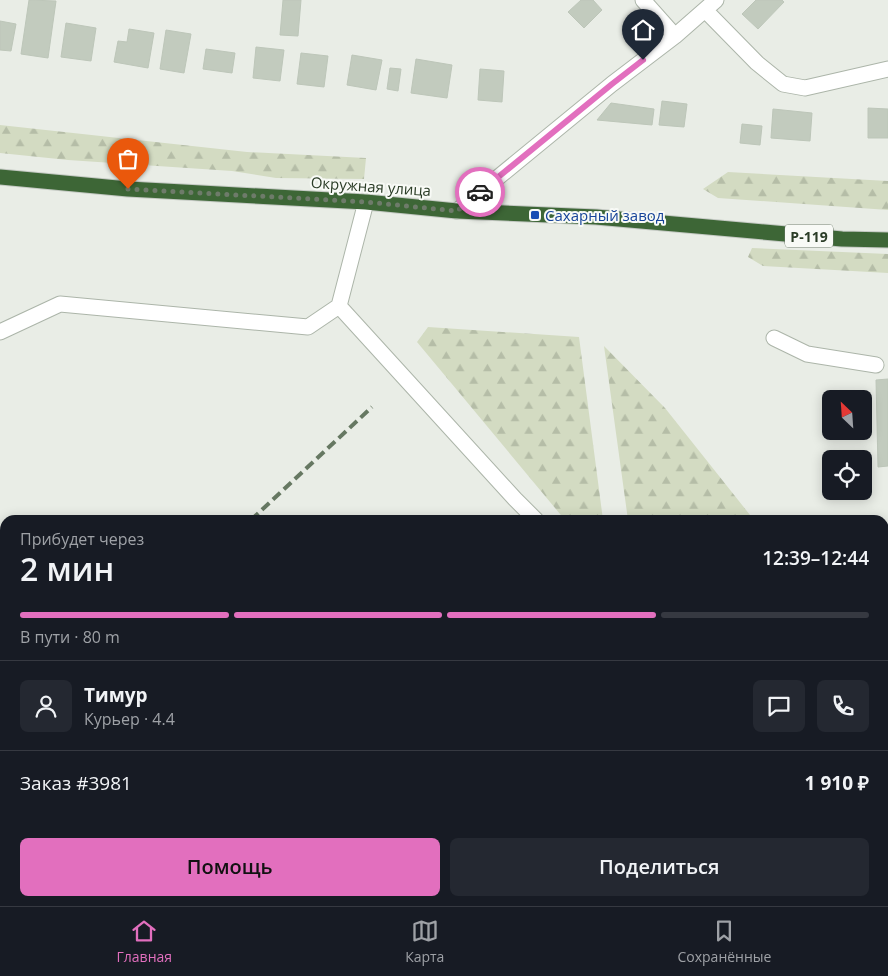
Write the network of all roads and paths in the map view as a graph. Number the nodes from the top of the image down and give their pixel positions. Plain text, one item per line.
1 (643, 0) edge
2 (710, 5) edge
3 (675, 36) junction
4 (888, 69) edge
5 (0, 177) edge
6 (366, 202) junction
7 (457, 211) junction
8 (888, 240) edge
9 (339, 306) junction
10 (0, 332) edge
11 (774, 338) dead end
12 (876, 365) dead end
13 (531, 515) edge

1 - 3 street
2 - 3 street
2 - 4 street
3 - 7 street
5 - 6 highway, Окружная улица / Р-119
6 - 7 highway, Окружная улица / Р-119
6 - 9 street
7 - 8 highway, Окружная улица / Р-119
9 - 10 street
9 - 13 street
11 - 12 street

